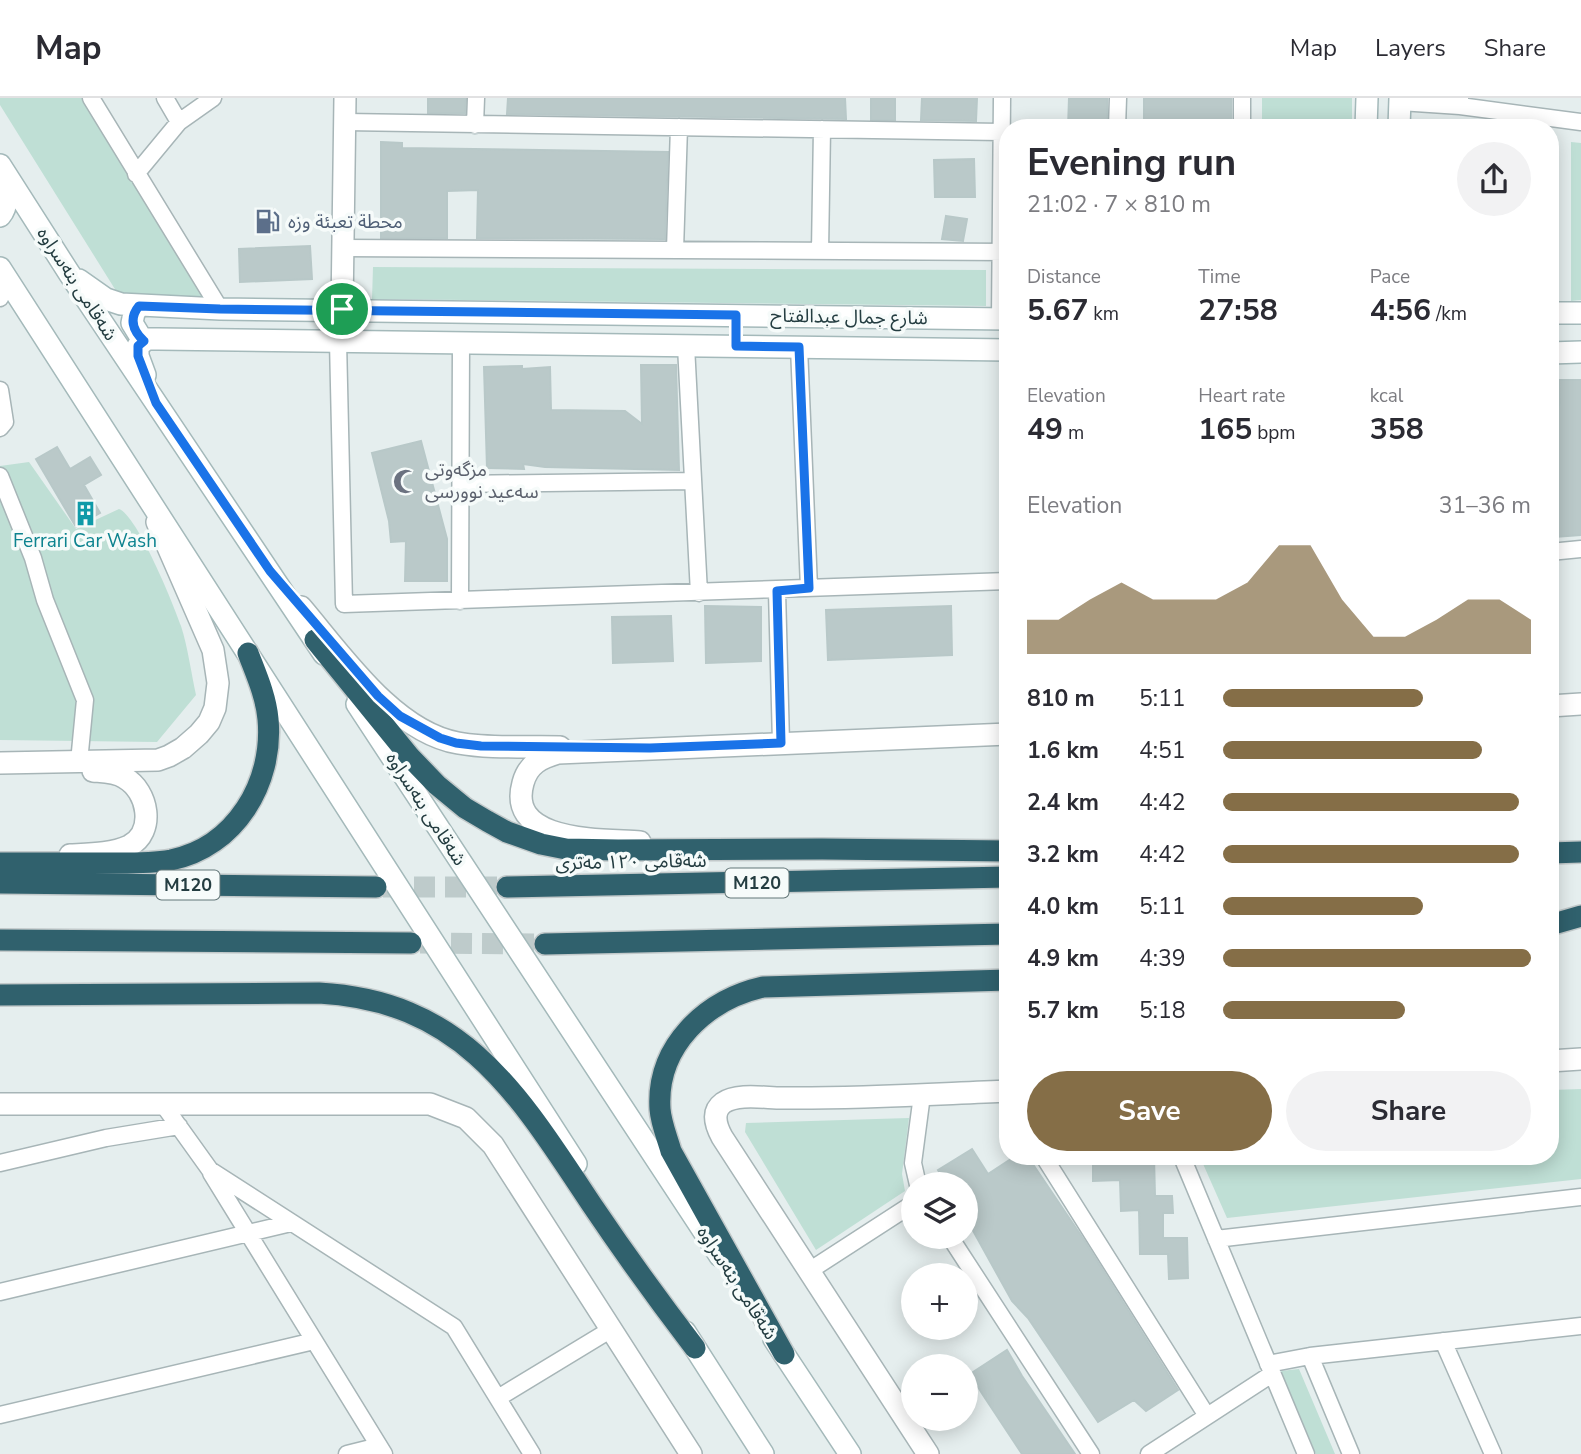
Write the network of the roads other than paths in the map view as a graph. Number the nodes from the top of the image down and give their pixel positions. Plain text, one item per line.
1 (91, 98) edge
2 (165, 98) edge
3 (213, 98) edge
4 (345, 98) edge
5 (476, 98) edge
6 (1002, 98) edge
7 (1118, 98) edge
8 (1242, 98) edge
9 (1367, 98) edge
10 (1400, 100) edge
11 (1460, 102) edge
12 (1002, 119) edge
13 (1118, 119) edge
14 (1242, 119) edge
15 (1366, 119) edge
16 (1399, 119) edge
17 (179, 122) junction
18 (345, 122) junction
19 (1581, 122) edge
20 (475, 125) junction
21 (679, 127) junction
22 (822, 129) junction
23 (999, 132) edge
24 (0, 165) edge
25 (136, 174) junction
26 (0, 183) edge
27 (0, 216) edge
28 (343, 248) junction
29 (675, 250) junction
30 (820, 251) junction
31 (999, 252) edge
32 (69, 273) junction
33 (3, 282) edge
34 (139, 306) junction
35 (220, 309) junction
36 (342, 309) junction
37 (1559, 313) edge
38 (1581, 313) edge
39 (736, 315) junction
40 (999, 318) edge
41 (144, 341) junction
42 (338, 341) junction
43 (461, 343) junction
44 (686, 346) junction
45 (736, 346) junction
46 (799, 347) junction
47 (999, 350) edge
48 (1581, 352) edge
49 (1559, 353) edge
50 (0, 390) edge
51 (156, 403) junction
52 (0, 428) edge
53 (0, 476) edge
54 (693, 481) junction
55 (461, 484) junction
56 (149, 500) junction
57 (1581, 549) edge
58 (1559, 551) edge
59 (270, 571) junction
60 (999, 581) edge
61 (809, 588) junction
62 (777, 591) junction
63 (699, 593) junction
64 (460, 601) junction
65 (315, 640) junction
66 (248, 653) junction
67 (1581, 704) edge
68 (1559, 705) edge
69 (999, 734) edge
70 (781, 743) junction
71 (650, 748) junction
72 (79, 762) junction
73 (0, 763) edge
74 (22, 764) junction
75 (730, 849) junction
76 (999, 851) edge
77 (1581, 851) edge
78 (1559, 852) edge
79 (0, 862) edge
80 (999, 877) edge
81 (0, 883) edge
82 (376, 887) tunnel mouth
83 (507, 887) tunnel mouth
84 (1581, 910) edge
85 (1559, 911) edge
86 (1581, 916) edge
87 (1559, 922) edge
88 (999, 934) edge
89 (0, 940) edge
90 (411, 943) tunnel mouth
91 (545, 944) tunnel mouth
92 (999, 980) edge
93 (0, 995) edge
94 (1581, 1059) edge
95 (1559, 1060) edge
96 (999, 1094) edge
97 (922, 1095) junction
98 (162, 1103) junction
99 (0, 1104) edge
100 (179, 1126) junction
101 (0, 1163) edge
102 (1049, 1165) edge
103 (1185, 1165) edge
104 (210, 1170) junction
105 (914, 1172) edge
106 (1581, 1197) edge
107 (901, 1211) edge
108 (291, 1223) junction
109 (248, 1234) junction
110 (1216, 1239) junction
111 (958, 1249) edge
112 (809, 1271) junction
113 (0, 1292) edge
114 (1581, 1326) edge
115 (610, 1330) junction
116 (314, 1341) junction
117 (1443, 1341) junction
118 (695, 1348) junction
119 (784, 1354) junction
120 (1310, 1356) junction
121 (1270, 1369) junction
122 (498, 1398) junction
123 (0, 1415) edge
124 (1207, 1416) junction
125 (382, 1450) edge
126 (347, 1454) edge
127 (532, 1454) edge
128 (691, 1454) edge
129 (763, 1454) edge
130 (850, 1454) edge
131 (928, 1454) edge
132 (1091, 1454) edge
133 (1149, 1454) edge
134 (1306, 1454) edge
135 (1351, 1454) edge
136 (1493, 1454) edge

1 - 25 street
2 - 17 street
3 - 17 street
4 - 18 main road
5 - 20 street
6 - 12 street
7 - 13 street
8 - 14 street
9 - 15 main road
10 - 11 street
10 - 16 main road
11 - 19 street
17 - 25 street
18 - 20 street
18 - 28 main road
20 - 21 street
21 - 22 street
21 - 29 street
22 - 23 street
22 - 30 street
24 - 32 main road, شەقامی بنەسراوە
25 - 35 street
26 - 27 main road
28 - 29 street
28 - 36 main road
29 - 30 street
30 - 31 street
32 - 34 main road, شارع جمال عبدالفتاح
32 - 51 main road, شەقامی بنەسراوە
33 - 56 main road
34 - 35 main road, شارع جمال عبدالفتاح
34 - 41 main road
35 - 36 main road, شارع جمال عبدالفتاح
36 - 39 main road, شارع جمال عبدالفتاح
37 - 38 main road
39 - 40 main road, شارع جمال عبدالفتاح
39 - 45 main road
41 - 42 main road, شارع جمال عبدالفتاح
41 - 51 main road
42 - 43 main road, شارع جمال عبدالفتاح
42 - 64 street
43 - 44 main road, شارع جمال عبدالفتاح
43 - 55 street
44 - 45 main road, شارع جمال عبدالفتاح
44 - 54 street
45 - 46 main road, شارع جمال عبدالفتاح
46 - 47 main road, شارع جمال عبدالفتاح
46 - 61 street
48 - 49 main road
50 - 52 street
51 - 59 main road, شەقامی بنەسراوە
53 - 72 street
54 - 55 street
54 - 63 street
55 - 64 street
56 - 66 main road
56 - 72 main road
57 - 58 street
59 - 65 main road, شەقامی بنەسراوە
59 - 71 main road
60 - 61 street
61 - 62 street
62 - 63 street
62 - 70 street
63 - 64 street
65 - 75 highway
65 - 119 main road, شەقامی بنەسراوە
66 - 79 highway
66 - 118 main road
67 - 68 main road
69 - 70 main road
70 - 71 main road
71 - 75 main road
72 - 74 main road
73 - 74 main road
74 - 79 main road
75 - 76 highway
77 - 78 highway
80 - 83 highway, شەقامی ١٢٠ مەتری / M120
81 - 82 highway, M120
84 - 85 highway
86 - 87 highway
88 - 91 highway
89 - 90 highway
92 - 119 highway
93 - 118 highway
94 - 95 main road
96 - 97 main road
97 - 105 street
97 - 112 main road
98 - 99 main road
98 - 100 street
98 - 115 main road
100 - 101 street
100 - 104 street
102 - 124 street
103 - 110 street
104 - 108 street
104 - 109 street
106 - 110 street
107 - 112 street
108 - 109 street
108 - 122 street
109 - 113 street
109 - 116 street
110 - 121 street
111 - 132 street
112 - 131 main road
114 - 117 street
115 - 122 street
115 - 128 main road
116 - 123 street
116 - 125 street
117 - 120 street
117 - 136 street
118 - 129 main road
119 - 130 main road, شەقامی بنەسراوە
120 - 121 street
120 - 135 street
121 - 124 street
121 - 134 street
122 - 127 street
124 - 133 street
125 - 126 street

